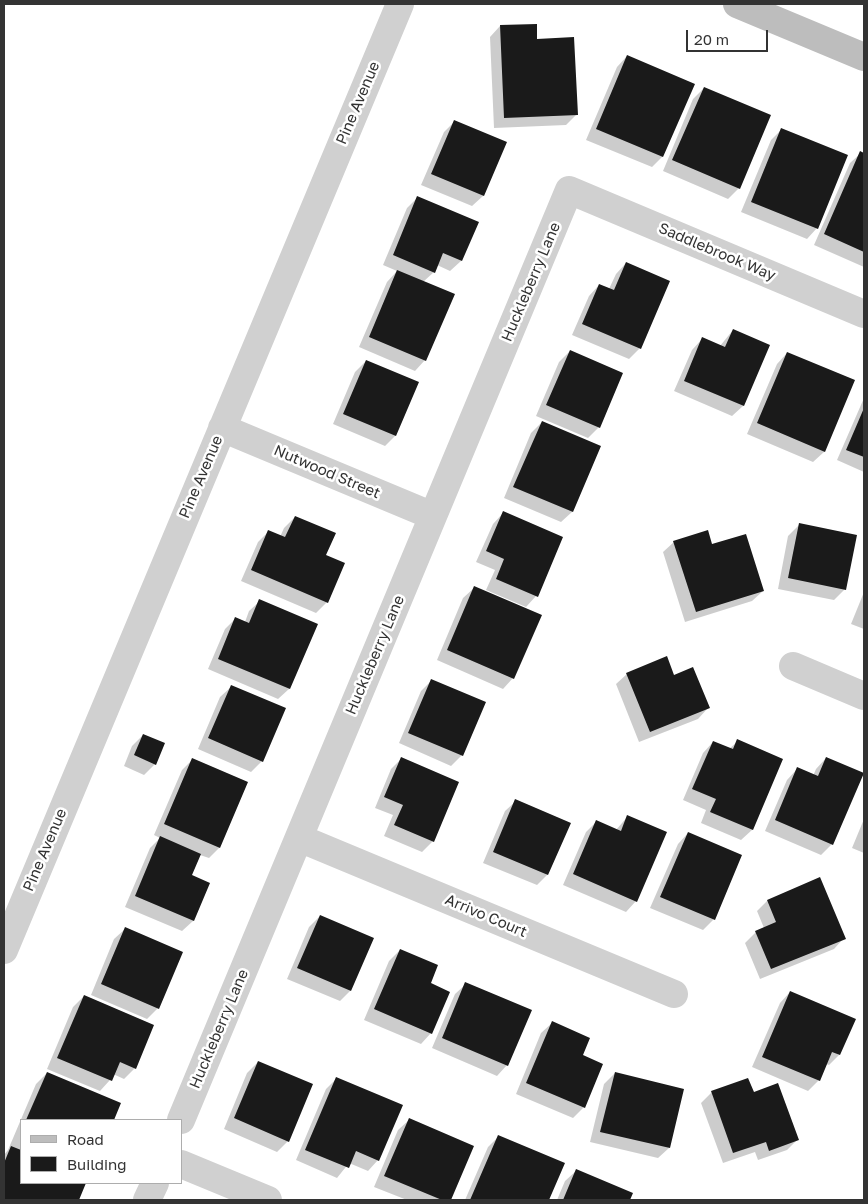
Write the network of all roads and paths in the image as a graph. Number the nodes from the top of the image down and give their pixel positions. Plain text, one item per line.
1 (400, 4) edge
2 (737, 4) edge
3 (864, 57) edge
4 (569, 190) joint
5 (864, 314) edge
6 (222, 428) junction
7 (433, 516) junction
8 (793, 666) dead end
9 (864, 696) edge
10 (299, 838) junction
11 (4, 950) edge
12 (674, 994) dead end
13 (181, 1119) edge
14 (182, 1164) edge
15 (155, 1184) edge
16 (147, 1200) edge
17 (268, 1200) edge

1 - 6 street, Pine Avenue
2 - 3 main road
4 - 5 street, Saddlebrook Way
4 - 7 street, Huckleberry Lane
6 - 7 street, Nutwood Street
6 - 11 street, Pine Avenue
7 - 10 street, Huckleberry Lane
8 - 9 street
10 - 12 street, Arrivo Court
10 - 13 street, Huckleberry Lane
14 - 17 street
15 - 16 street

